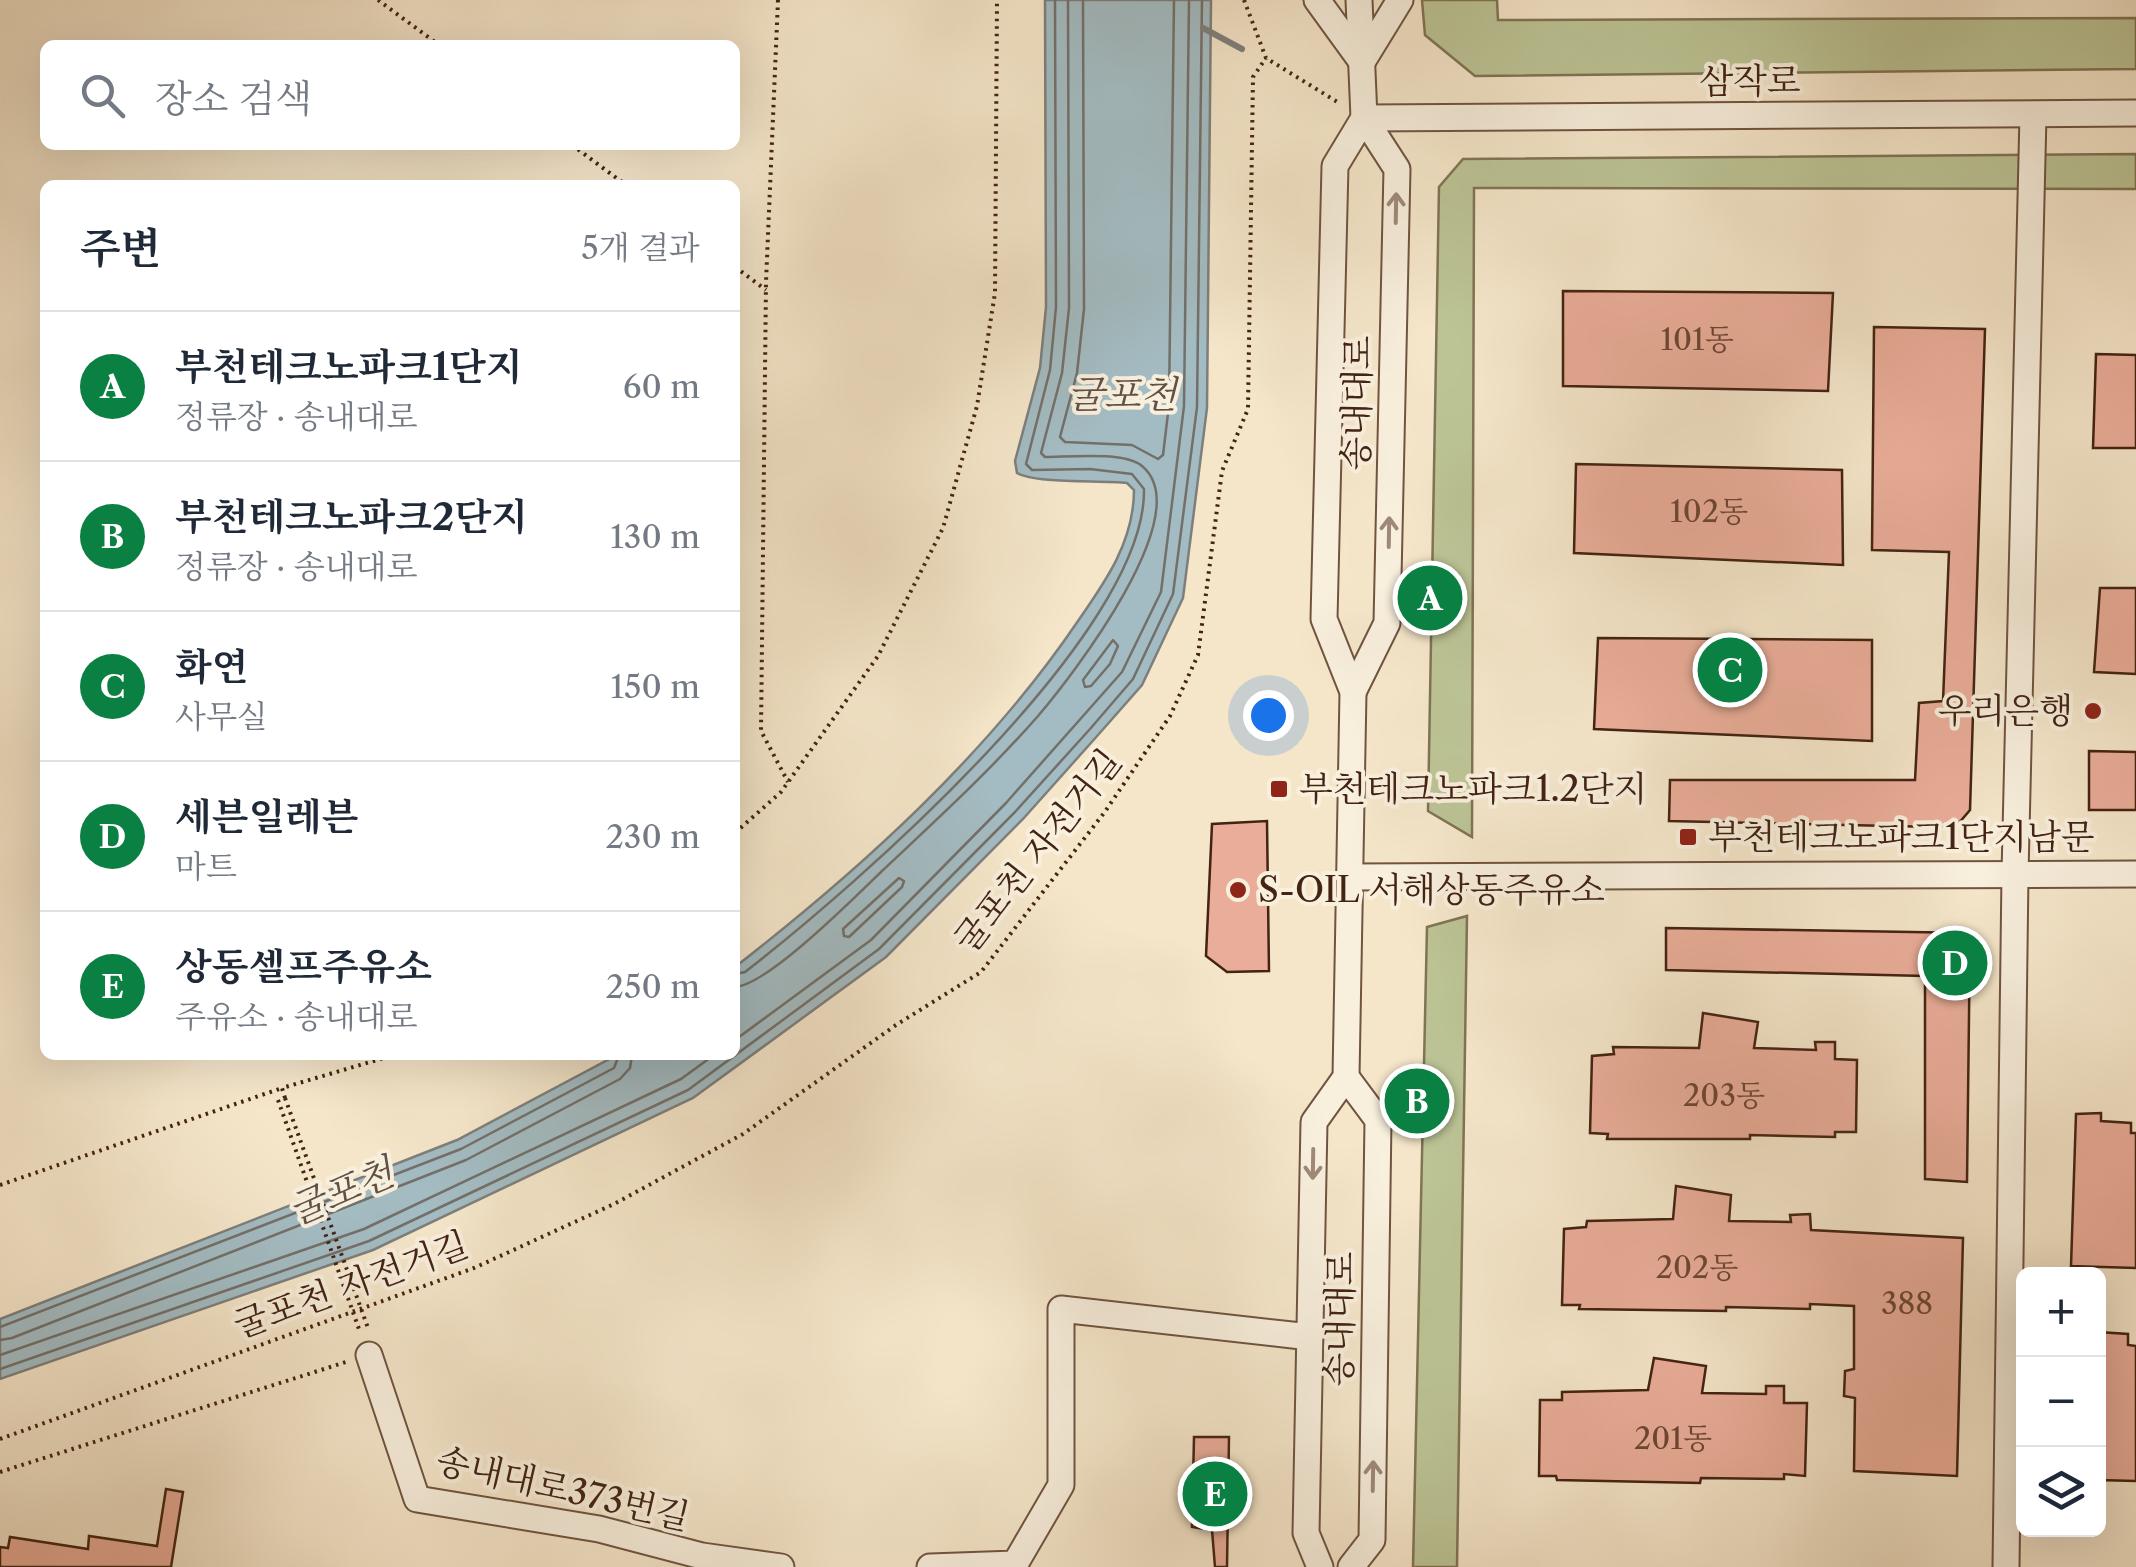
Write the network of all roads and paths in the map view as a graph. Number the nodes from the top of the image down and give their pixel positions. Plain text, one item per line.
1 (378, 0) edge
2 (778, 0) edge
3 (997, 0) edge
4 (1244, 0) edge
5 (1317, 0) edge
6 (1359, 0) edge
7 (1400, 0) edge
8 (431, 40) edge
9 (1266, 58) junction
10 (1362, 62) junction
11 (2136, 113) edge
12 (2032, 114) junction
13 (1364, 118) junction
14 (579, 150) edge
15 (619, 180) edge
16 (740, 271) edge
17 (766, 290) junction
18 (1353, 692) junction
19 (788, 782) junction
20 (740, 829) edge
21 (2015, 874) junction
22 (2136, 874) edge
23 (1350, 877) junction
24 (377, 1060) edge
25 (1346, 1076) junction
26 (282, 1088) junction
27 (274, 1091) junction
28 (0, 1185) edge
29 (368, 1328) dead end
30 (1310, 1337) junction
31 (365, 1344) junction
32 (0, 1439) edge
33 (0, 1472) edge
34 (780, 1567) edge
35 (930, 1567) edge
36 (1320, 1567) edge
37 (1351, 1567) edge
38 (2006, 1567) edge

1 - 8 path
2 - 17 path
3 - 19 path
4 - 9 path
5 - 10 street
6 - 10 street
7 - 10 street
9 - 13 path
9 - 32 path, 굴포천 자전거길
10 - 13 street
11 - 12 street, 삼작로
12 - 13 street, 삼작로
12 - 21 street
13 - 18 street, 송내대로
18 -> 13 street, 송내대로
14 - 15 path
16 - 17 path
17 - 19 path
18 - 23 street, 송내대로
19 - 20 path
21 - 22 street
21 - 23 street
21 - 38 street
23 - 25 street, 송내대로
24 - 26 path
25 -> 30 street, 송내대로
37 -> 25 street, 송내대로
26 - 27 path
26 - 29 path, bridge
27 - 28 path
27 - 31 path, bridge
30 - 35 street
30 - 36 street, 송내대로
31 - 33 path
31 - 34 street, 송내대로373번길

